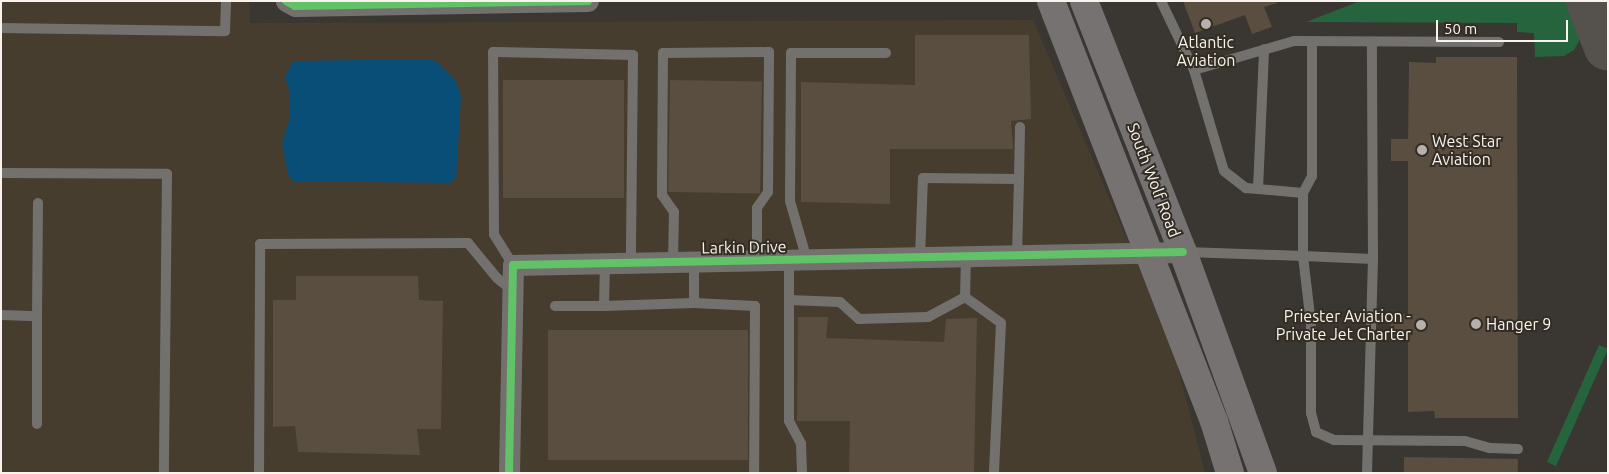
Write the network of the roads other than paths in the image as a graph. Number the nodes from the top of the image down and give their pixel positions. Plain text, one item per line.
1 (226, 1) edge
2 (286, 1) edge
3 (588, 1) edge
4 (1051, 1) edge
5 (1084, 1) edge
6 (1161, 1) edge
7 (1, 28) edge
8 (1312, 42) junction
9 (1499, 42) dead end
10 (1372, 43) junction
11 (1264, 49) junction
12 (886, 53) dead end
13 (1194, 70) junction
14 (1020, 127) dead end
15 (1, 173) edge
16 (1019, 179) junction
17 (1258, 189) junction
18 (1303, 193) junction
19 (38, 203) dead end
20 (1183, 252) junction
21 (1150, 253) junction
22 (1017, 256) junction
23 (1303, 256) junction
24 (966, 257) junction
25 (920, 258) junction
26 (1373, 259) junction
27 (757, 260) junction
28 (798, 260) junction
29 (673, 262) junction
30 (694, 262) junction
31 (605, 263) junction
32 (631, 263) junction
33 (513, 265) junction
34 (513, 290) junction
35 (965, 297) junction
36 (789, 300) junction
37 (694, 303) junction
38 (554, 306) dead end
39 (604, 306) junction
40 (1, 315) edge
41 (38, 316) junction
42 (37, 424) dead end
43 (1366, 440) junction
44 (1518, 449) dead end
45 (164, 473) edge
46 (260, 473) edge
47 (509, 473) edge
48 (754, 473) edge
49 (802, 473) edge
50 (994, 473) edge
51 (1230, 473) edge
52 (1263, 473) edge
53 (1367, 473) edge

1 - 7 lane
2 - 3 street
4 - 21 main road, South Wolf Road
5 - 20 main road, South Wolf Road
6 - 13 lane
8 - 10 lane
8 - 11 lane
8 - 18 lane
9 - 10 lane
10 - 26 lane
11 - 13 lane
11 - 17 lane
12 - 28 lane
13 - 17 lane
14 - 16 lane
15 - 45 lane
16 - 22 lane
16 - 25 lane
17 - 18 lane
18 - 23 lane
19 - 41 lane
20 - 21 street, Larkin Drive
20 - 23 lane
20 - 52 main road, South Wolf Road
21 - 22 street, Larkin Drive
21 - 51 main road, South Wolf Road
22 - 24 street, Larkin Drive
23 - 26 lane
23 - 43 lane
24 - 25 street, Larkin Drive
24 - 35 lane
25 - 28 street, Larkin Drive
26 - 43 lane
27 - 28 street, Larkin Drive
27 - 29 lane
27 - 30 street, Larkin Drive
28 - 36 lane
29 - 30 street, Larkin Drive
29 - 32 street, Larkin Drive
30 - 37 lane
31 - 32 street, Larkin Drive
31 - 33 street, Larkin Drive
31 - 39 lane
32 - 33 lane
33 - 34 street
34 - 46 lane
34 - 47 street
35 - 36 lane
35 - 50 lane
36 - 49 lane
37 - 39 lane
37 - 48 lane
38 - 39 lane
40 - 41 lane
41 - 42 lane
43 - 44 lane
43 - 53 lane

